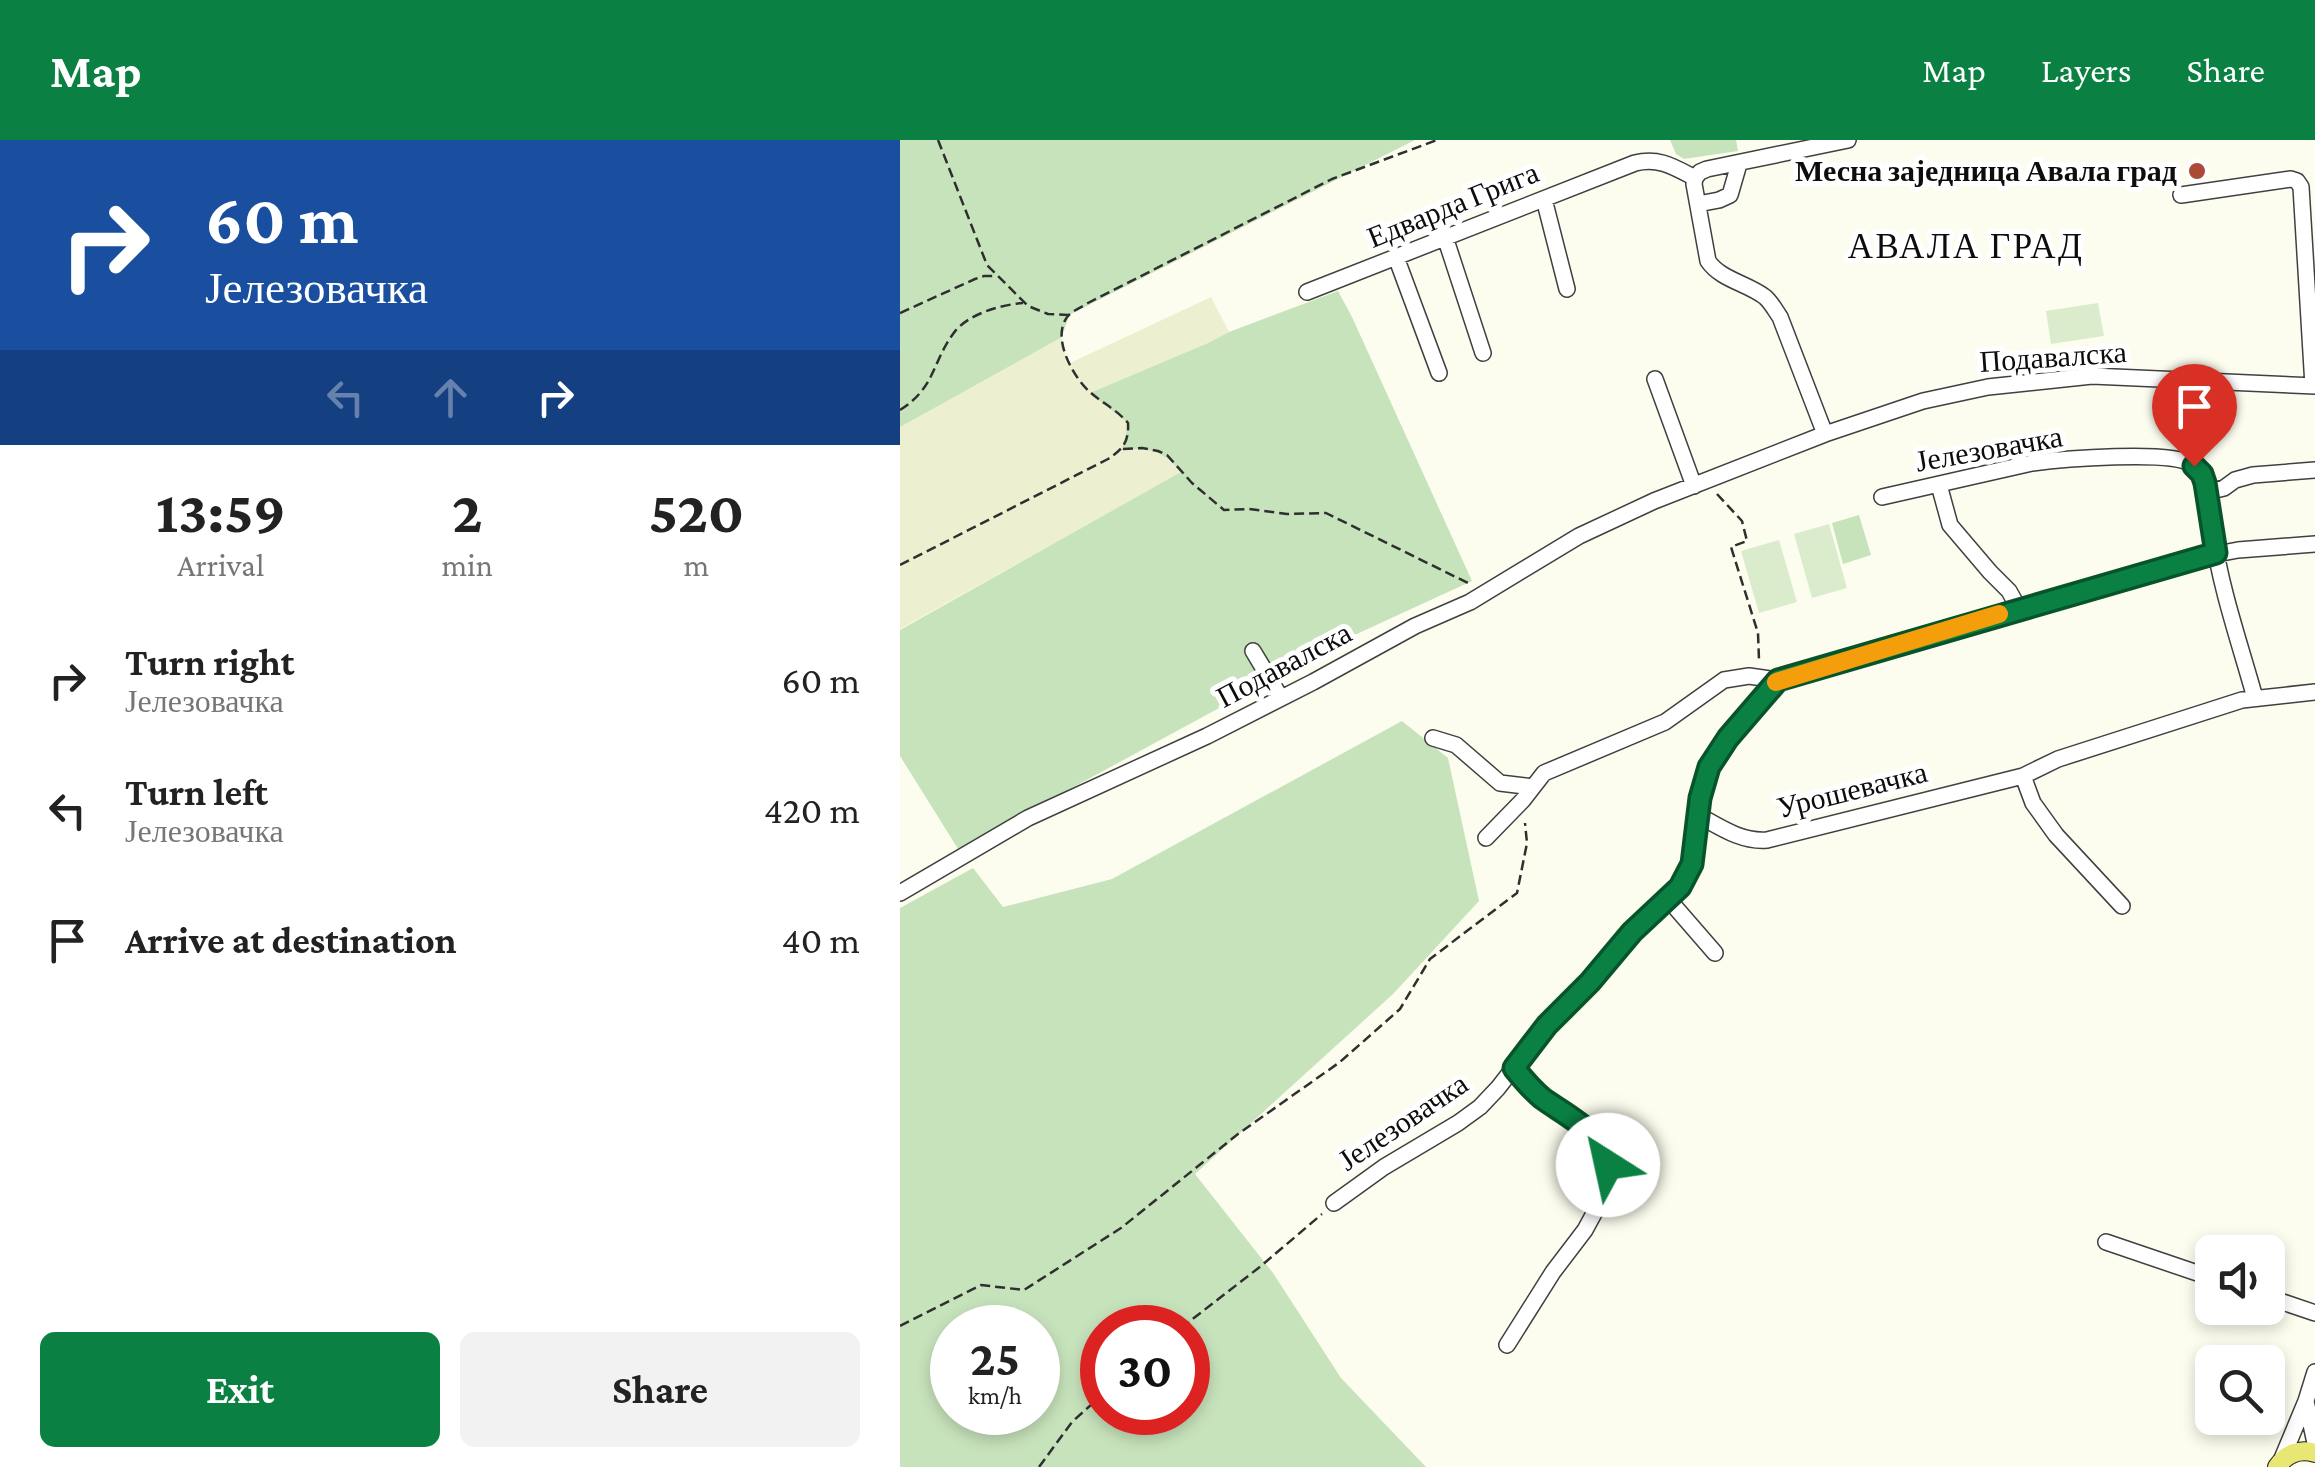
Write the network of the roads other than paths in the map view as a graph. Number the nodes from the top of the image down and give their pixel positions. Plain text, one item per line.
1 (1848, 140) edge
2 (1739, 164) junction
3 (1695, 178) junction
4 (2181, 195) dead end
5 (1544, 199) junction
6 (1698, 204) junction
7 (2308, 204) edge
8 (1445, 237) junction
9 (1396, 257) junction
10 (1567, 289) dead end
11 (1308, 292) dead end
12 (1483, 353) dead end
13 (1439, 373) dead end
14 (1656, 379) dead end
15 (2314, 386) edge
16 (1824, 434) junction
17 (2315, 470) edge
18 (1939, 485) junction
19 (1694, 486) junction
20 (2207, 492) junction
21 (1882, 496) dead end
22 (2315, 544) edge
23 (2216, 553) junction
24 (2018, 608) junction
25 (1253, 651) dead end
26 (1778, 680) junction
27 (2315, 692) edge
28 (1281, 698) junction
29 (2255, 698) junction
30 (1433, 738) dead end
31 (2023, 776) junction
32 (1528, 794) junction
33 (1698, 815) junction
34 (1486, 838) dead end
35 (900, 893) edge
36 (1668, 900) junction
37 (2122, 906) dead end
38 (1716, 954) dead end
39 (1514, 1068) junction
40 (1334, 1203) road end
41 (2106, 1242) dead end
42 (2195, 1272) edge
43 (2285, 1303) edge
44 (2315, 1314) edge
45 (1507, 1345) dead end
46 (2315, 1372) edge
47 (2306, 1401) junction
48 (2315, 1443) edge
49 (2315, 1453) edge
50 (2278, 1465) edge

1 - 2 street
2 - 3 street
2 - 6 street
3 - 5 street, Едварда Грига
3 - 6 street
4 - 7 street
5 - 8 street, Едварда Грига
5 - 10 street
6 - 16 street
7 - 15 street, Подавалска
8 - 9 street, Едварда Грига
8 - 12 street
9 - 11 street, Едварда Грига
9 - 13 street
14 - 19 street
15 - 16 street, Подавалска
16 - 19 street, Подавалска
17 - 20 street
18 - 20 street, Јелезовачка
18 - 21 street, Јелезовачка
18 - 24 street
19 - 28 street, Подавалска
20 - 23 street
22 - 23 street
23 - 24 street
23 - 29 street
24 - 26 street
25 - 28 street
26 - 32 street
26 - 33 street, Јелезовачка
27 - 29 street, Урошевачка
28 - 35 street, Подавалска
29 - 31 street, Урошевачка
30 - 32 street
31 - 33 street, Урошевачка
31 - 37 street
32 - 34 street
33 - 36 street, Јелезовачка
36 - 38 street
36 - 39 street, Јелезовачка
39 - 40 street, Јелезовачка
39 - 45 street
41 - 42 street
43 - 44 street
46 - 47 street
47 - 48 street
47 - 50 street
49 - 50 main road

